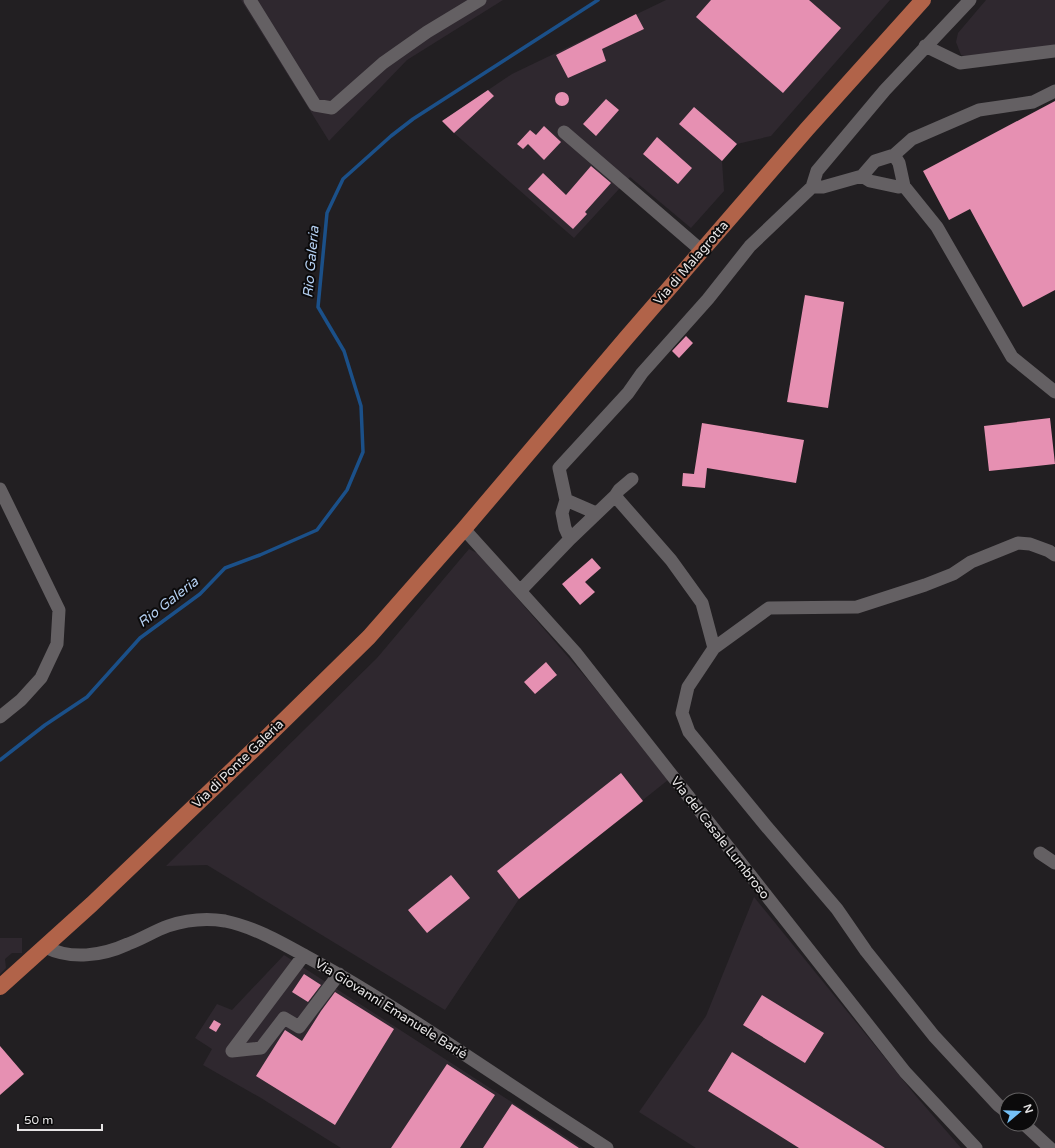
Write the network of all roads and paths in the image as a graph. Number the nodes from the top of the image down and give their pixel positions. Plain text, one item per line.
1 (250, 0) edge
2 (480, 0) edge
3 (923, 0) edge
4 (970, 0) edge
5 (925, 46) junction
6 (1055, 51) edge
7 (1055, 91) edge
8 (564, 132) dead end
9 (894, 155) junction
10 (862, 176) junction
11 (904, 186) junction
12 (812, 187) junction
13 (702, 251) junction
14 (1055, 392) edge
15 (632, 479) dead end
16 (0, 489) edge
17 (616, 496) junction
18 (566, 500) junction
19 (596, 513) junction
20 (464, 529) junction
21 (570, 538) junction
22 (1055, 555) edge
23 (520, 591) junction
24 (714, 648) junction
25 (0, 718) edge
26 (1040, 853) dead end
27 (1055, 863) edge
28 (45, 947) junction
29 (304, 955) junction
30 (339, 974) junction
31 (0, 987) edge
32 (999, 1106) edge
33 (1033, 1132) edge
34 (606, 1148) edge
35 (976, 1148) edge
36 (1050, 1148) edge

1 - 2 street
3 - 13 main road, Via di Malagrotta
4 - 5 street
5 - 6 street
5 - 12 street
7 - 9 street
8 - 13 street
9 - 10 street
9 - 11 street
10 - 11 street
10 - 12 street
11 - 14 street
12 - 18 street
13 - 20 main road, Via di Malagrotta
15 - 17 street
16 - 25 street
17 - 19 street
17 - 24 street
18 - 19 street
18 - 21 street
19 - 21 street
20 - 23 street, Via del Casale Lumbroso
20 - 28 main road, Via di Ponte Galeria
21 - 23 street
22 - 24 street
23 - 35 street, Via del Casale Lumbroso
24 - 32 street
26 - 27 street
28 - 29 street, Via Giovanni Emanuele Barié
28 - 31 main road, Via di Ponte Galeria
29 - 30 street, Via Giovanni Emanuele Barié
29 - 30 street
30 - 34 street, Via Giovanni Emanuele Barié
33 - 36 street

